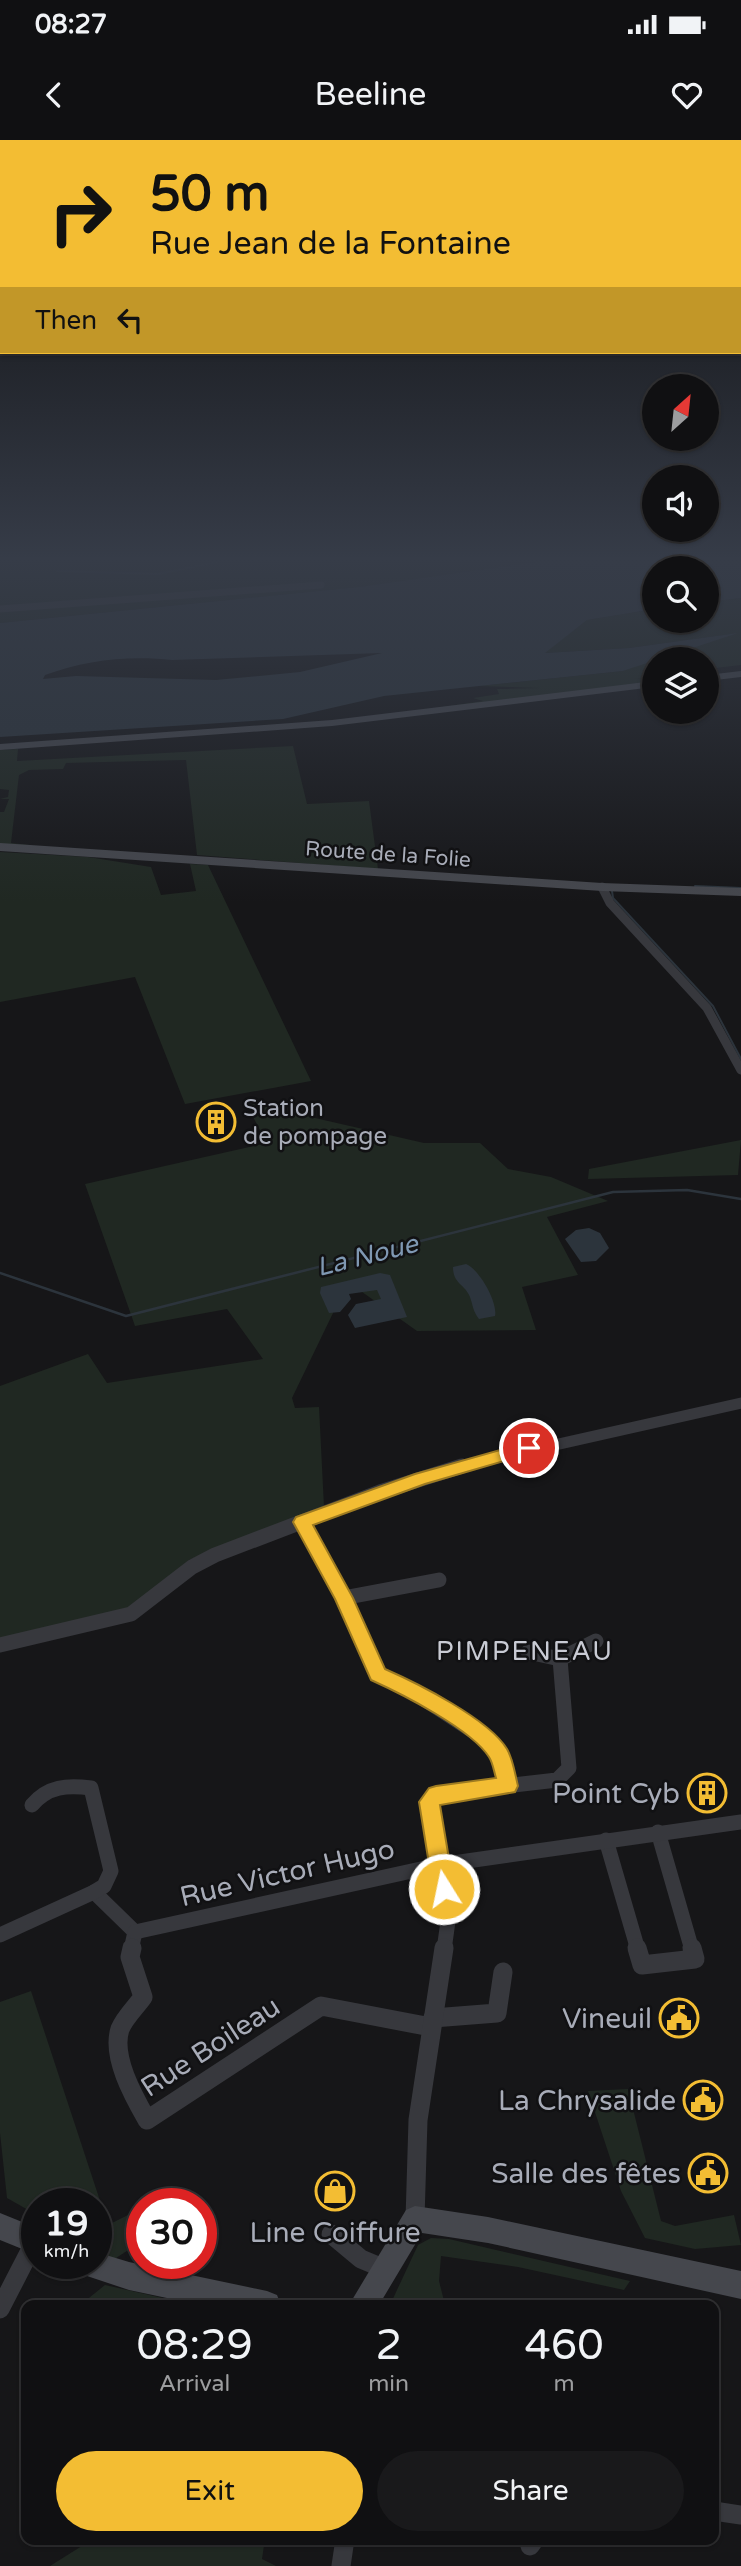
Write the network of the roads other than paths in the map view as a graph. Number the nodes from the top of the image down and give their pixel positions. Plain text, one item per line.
1 (642, 685) edge
2 (0, 747) edge
3 (0, 848) edge
4 (602, 887) junction
5 (741, 892) edge
6 (741, 1070) edge
7 (741, 1403) edge
8 (302, 1522) junction
9 (439, 1580) dead end
10 (343, 1598) junction
11 (596, 1641) dead end
12 (0, 1645) edge
13 (528, 1651) dead end
14 (560, 1659) junction
15 (508, 1786) junction
16 (32, 1805) dead end
17 (741, 1822) edge
18 (658, 1832) junction
19 (606, 1840) junction
20 (439, 1864) junction
21 (94, 1892) junction
22 (135, 1932) junction
23 (0, 1934) edge
24 (503, 1972) dead end
25 (432, 2022) junction
26 (415, 2219) junction
27 (0, 2226) edge
28 (331, 2234) dead end
29 (21, 2235) edge
30 (385, 2269) junction
31 (21, 2270) edge
32 (112, 2271) edge
33 (741, 2285) edge
34 (243, 2300) edge
35 (366, 2300) edge
36 (0, 2309) edge
37 (719, 2512) edge
38 (741, 2515) edge
39 (344, 2545) edge
40 (341, 2566) edge

1 - 2 street
3 - 4 street, Route de la Folie
4 - 5 street, Route de la Folie
4 - 6 street
7 - 8 street
8 - 10 street
8 - 12 street
9 - 10 street
10 - 15 street
11 - 14 street
13 - 14 street
14 - 15 street
15 - 20 street
16 - 21 street
17 - 18 street, Rue Victor Hugo
18 - 19 street, Rue Victor Hugo
18 - 19 street
19 - 20 street, Rue Victor Hugo
20 - 22 street, Rue Victor Hugo
20 - 25 street
21 - 22 street
21 - 23 street
22 - 25 street, Rue Boileau
24 - 25 street
25 - 26 street
26 - 30 street
26 - 33 street
27 - 29 street
28 - 30 street
30 - 35 street
31 - 36 street
32 - 34 street
37 - 38 street
39 - 40 street

